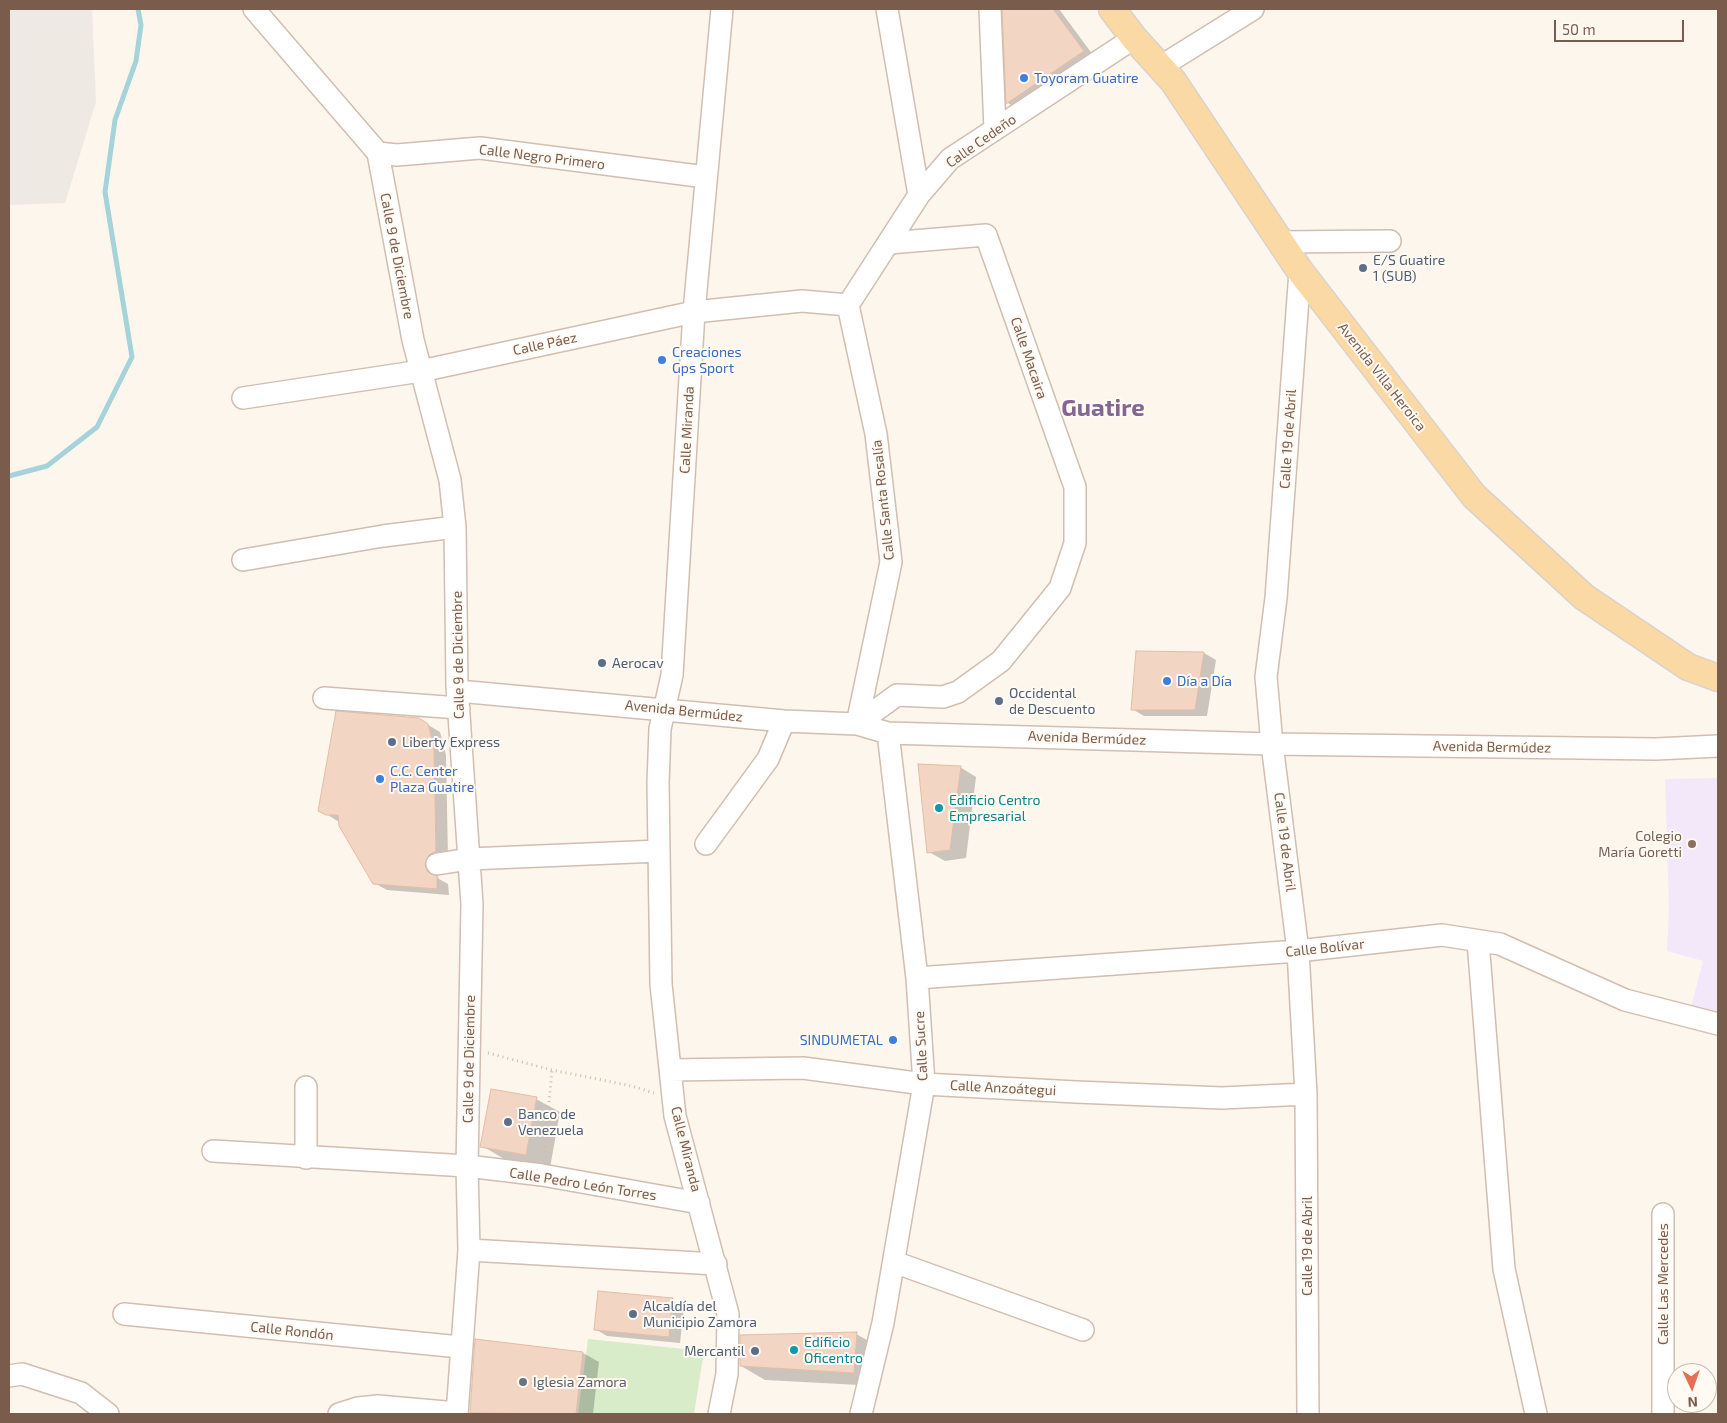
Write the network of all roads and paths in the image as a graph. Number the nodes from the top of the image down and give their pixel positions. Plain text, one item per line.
1 (254, 9) edge
2 (722, 9) edge
3 (887, 9) edge
4 (990, 9) edge
5 (1112, 9) edge
6 (1254, 9) edge
7 (1134, 38) junction
8 (1160, 67) junction
9 (995, 129) junction
10 (378, 153) junction
11 (706, 177) junction
12 (920, 195) junction
13 (1390, 241) dead end
14 (1279, 242) junction
15 (889, 243) junction
16 (1300, 272) junction
17 (848, 306) junction
18 (694, 312) junction
19 (421, 371) junction
20 (243, 398) dead end
21 (455, 527) junction
22 (243, 560) dead end
23 (1718, 678) edge
24 (324, 698) dead end
25 (458, 699) junction
26 (664, 708) junction
27 (784, 721) junction
28 (857, 724) junction
29 (888, 733) junction
30 (1272, 744) junction
31 (1718, 746) edge
32 (706, 844) dead end
33 (659, 851) junction
34 (469, 859) junction
35 (437, 864) dead end
36 (1478, 941) junction
37 (1298, 951) junction
38 (917, 978) junction
39 (1718, 1024) edge
40 (468, 1048) junction
41 (552, 1070) junction
42 (670, 1070) junction
43 (924, 1084) junction
44 (306, 1087) dead end
45 (1306, 1094) junction
46 (674, 1100) junction
47 (213, 1150) dead end
48 (306, 1158) junction
49 (467, 1166) junction
50 (542, 1175) junction
51 (700, 1203) junction
52 (1663, 1214) dead end
53 (468, 1250) junction
54 (894, 1262) junction
55 (716, 1264) junction
56 (124, 1314) dead end
57 (1083, 1330) dead end
58 (460, 1347) junction
59 (9, 1376) edge
60 (108, 1414) edge
61 (339, 1414) edge
62 (457, 1414) edge
63 (719, 1414) edge
64 (862, 1414) edge
65 (1308, 1414) edge
66 (1536, 1414) edge
67 (1664, 1414) edge

1 - 10 street
2 - 11 street, Calle Miranda
3 - 12 street
4 - 9 street
5 - 7 main road, Avenida Villa Heroica
6 - 8 street
7 - 8 main road, Avenida Villa Heroica
7 - 9 street, Calle Cedeño
8 - 14 main road, Avenida Villa Heroica
9 - 12 street, Calle Cedeño
10 - 11 street, Calle Negro Primero
10 - 19 street, Calle 9 de Diciembre
11 - 18 street, Calle Miranda
12 - 15 street, Calle Cedeño
13 - 14 street
14 - 16 main road, Avenida Villa Heroica
15 - 17 street, Calle Cedeño
15 - 28 street, Calle Macaira
16 - 23 main road, Avenida Villa Heroica
16 - 30 street, Calle 19 de Abril
17 - 18 street, Calle Páez
17 - 28 street, Calle Santa Rosalía
18 - 19 street, Calle Páez
18 - 26 street, Calle Miranda
19 - 20 street, Calle Páez
19 - 21 street, Calle 9 de Diciembre
21 - 22 street
21 - 25 street, Calle 9 de Diciembre
24 - 25 street, Avenida Bermúdez
25 - 26 street, Avenida Bermúdez
25 - 34 street, Calle 9 de Diciembre
26 - 27 street, Avenida Bermúdez
26 - 33 street, Calle Miranda
27 - 28 street, Avenida Bermúdez
27 - 32 street
28 - 29 street, Avenida Bermúdez
29 - 30 street, Avenida Bermúdez
29 - 38 street, Calle Sucre
30 - 31 street, Avenida Bermúdez
30 - 37 street, Calle 19 de Abril
33 - 34 street
33 - 42 street, Calle Miranda
34 - 35 street
34 - 40 street, Calle 9 de Diciembre
36 - 37 street, Calle Bolívar
36 - 39 street, Calle Bolívar
36 - 66 street
37 - 38 street, Calle Bolívar
37 - 45 street, Calle 19 de Abril
38 - 43 street, Calle Sucre
40 - 41 path
40 - 49 street, Calle 9 de Diciembre
41 - 46 path
41 - 50 path
42 - 43 street, Calle Anzoátegui
42 - 46 street, Calle Miranda
43 - 45 street, Calle Anzoátegui
43 - 54 street, Calle Sucre
44 - 48 street
45 - 65 street, Calle 19 de Abril
46 - 51 street, Calle Miranda
47 - 48 street, Calle Pedro León Torres
48 - 49 street, Calle Pedro León Torres
49 - 50 street, Calle Pedro León Torres
49 - 53 street, Calle 9 de Diciembre
50 - 51 street, Calle Pedro León Torres
51 - 55 street, Calle Miranda
52 - 67 street, Calle Las Mercedes
53 - 55 street
53 - 58 street, Calle 9 de Diciembre
54 - 57 street
54 - 64 street, Calle Sucre
55 - 63 street, Calle Miranda
56 - 58 street, Calle Rondón
58 - 62 street, Calle 9 de Diciembre
59 - 60 street
61 - 62 street

